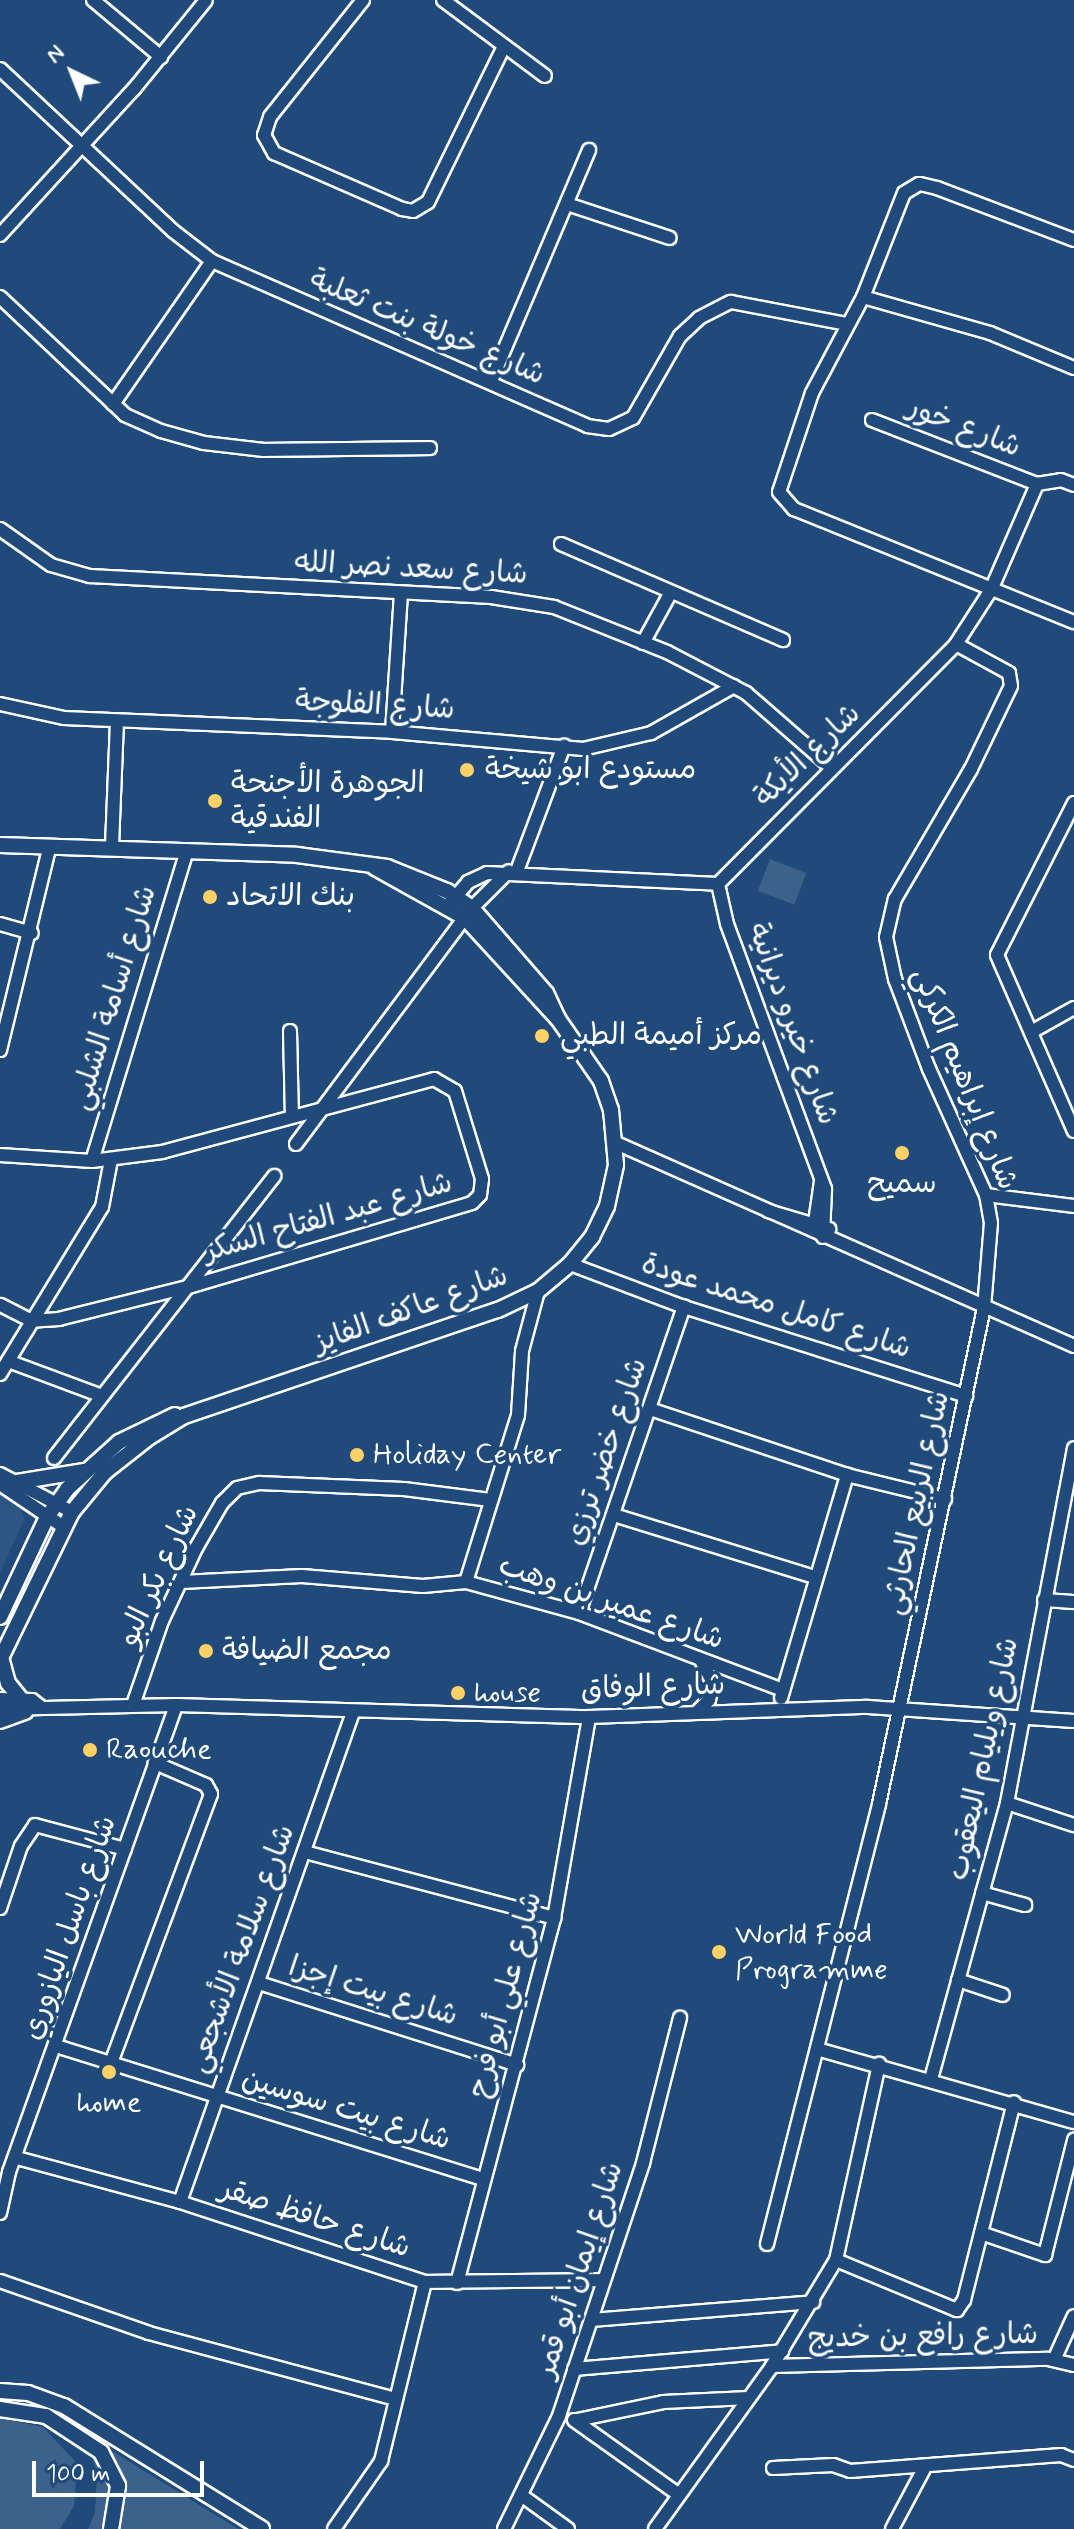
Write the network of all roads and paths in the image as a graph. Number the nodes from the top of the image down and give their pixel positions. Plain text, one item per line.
1 (93, 0) edge
2 (206, 0) edge
3 (363, 0) edge
4 (443, 0) edge
5 (503, 48) junction
6 (161, 57) junction
7 (0, 69) edge
8 (545, 76) dead end
9 (80, 146) junction
10 (589, 150) dead end
11 (567, 204) junction
12 (0, 235) edge
13 (670, 238) dead end
14 (1074, 240) edge
15 (212, 261) junction
16 (0, 297) edge
17 (863, 297) junction
18 (847, 324) junction
19 (1074, 368) edge
20 (491, 381) junction
21 (113, 404) junction
22 (872, 420) dead end
23 (430, 448) dead end
24 (1037, 484) junction
25 (1074, 485) edge
26 (0, 529) edge
27 (561, 544) dead end
28 (991, 590) junction
29 (671, 592) junction
30 (401, 593) junction
31 (1074, 622) edge
32 (783, 640) dead end
33 (643, 643) junction
34 (956, 644) junction
35 (734, 686) junction
36 (0, 704) edge
37 (117, 721) junction
38 (392, 732) junction
39 (564, 746) junction
40 (832, 768) junction
41 (1074, 803) edge
42 (0, 845) edge
43 (112, 846) junction
44 (49, 849) junction
45 (187, 850) junction
46 (513, 871) junction
47 (718, 884) junction
48 (452, 901) junction
49 (469, 913) junction
50 (0, 924) edge
51 (32, 933) junction
52 (1074, 1008) edge
53 (290, 1031) dead end
54 (1033, 1031) junction
55 (0, 1047) edge
56 (329, 1106) junction
57 (292, 1116) junction
58 (1074, 1129) edge
59 (616, 1143) junction
60 (296, 1144) dead end
61 (0, 1155) edge
62 (111, 1160) junction
63 (92, 1161) junction
64 (274, 1176) dead end
65 (986, 1195) junction
66 (1074, 1206) edge
67 (819, 1230) junction
68 (570, 1264) junction
69 (191, 1286) junction
70 (538, 1291) junction
71 (0, 1305) edge
72 (684, 1307) junction
73 (984, 1308) junction
74 (32, 1321) junction
75 (1074, 1346) edge
76 (8, 1361) junction
77 (0, 1374) edge
78 (102, 1396) junction
79 (966, 1396) junction
80 (650, 1409) junction
81 (184, 1416) junction
82 (1074, 1448) edge
83 (54, 1458) dead end
84 (85, 1471) junction
85 (0, 1474) edge
86 (847, 1475) junction
87 (17, 1482) junction
88 (0, 1484) edge
89 (945, 1499) junction
90 (490, 1500) junction
91 (55, 1503) junction
92 (72, 1512) junction
93 (614, 1515) junction
94 (47, 1517) junction
95 (62, 1526) junction
96 (814, 1577) junction
97 (181, 1582) junction
98 (466, 1582) junction
99 (1044, 1600) junction
100 (1074, 1602) edge
101 (579, 1613) junction
102 (0, 1617) edge
103 (1, 1658) edge
104 (701, 1660) junction
105 (783, 1690) junction
106 (0, 1699) edge
107 (133, 1705) junction
108 (176, 1705) junction
109 (23, 1706) junction
110 (779, 1708) junction
111 (901, 1708) junction
112 (0, 1709) edge
113 (353, 1712) junction
114 (697, 1712) junction
115 (589, 1717) junction
116 (1026, 1717) junction
117 (0, 1721) edge
118 (1074, 1721) edge
119 (155, 1763) junction
120 (1007, 1803) junction
121 (1074, 1825) edge
122 (125, 1849) junction
123 (305, 1852) junction
124 (982, 1893) junction
125 (1025, 1905) dead end
126 (0, 1908) edge
127 (554, 1918) junction
128 (958, 1980) junction
129 (259, 1983) junction
130 (1003, 1995) dead end
131 (680, 2018) dead end
132 (56, 2046) junction
133 (817, 2049) junction
134 (111, 2063) junction
135 (879, 2064) junction
136 (517, 2065) junction
137 (931, 2079) junction
138 (217, 2098) junction
139 (1014, 2102) junction
140 (1074, 2122) edge
141 (1074, 2140) edge
142 (17, 2158) junction
143 (4, 2176) edge
144 (483, 2179) junction
145 (180, 2202) junction
146 (0, 2213) edge
147 (981, 2233) junction
148 (767, 2244) dead end
149 (836, 2260) junction
150 (604, 2280) junction
151 (0, 2281) edge
152 (425, 2282) junction
153 (457, 2283) junction
154 (813, 2302) junction
155 (1074, 2316) edge
156 (591, 2320) junction
157 (782, 2351) junction
158 (1054, 2360) junction
159 (1074, 2365) edge
160 (772, 2366) junction
161 (574, 2369) junction
162 (0, 2391) edge
163 (749, 2398) junction
164 (395, 2399) junction
165 (0, 2409) edge
166 (559, 2416) junction
167 (577, 2420) junction
168 (1074, 2460) edge
169 (925, 2467) junction
170 (773, 2468) dead end
171 (521, 2495) junction
172 (679, 2495) junction
173 (111, 2529) edge
174 (262, 2529) edge
175 (334, 2529) edge
176 (504, 2529) edge
177 (568, 2529) edge
178 (655, 2529) edge
179 (892, 2529) edge

1 - 6 street
2 - 6 street
3 - 5 street
4 - 5 street
5 - 8 street
6 - 9 street
7 - 9 street, شارع خولة بنت ثعلبة
9 - 12 street
9 - 15 street, شارع خولة بنت ثعلبة
10 - 11 street
11 - 13 street
11 - 20 street
14 - 17 street
15 - 20 street, شارع خولة بنت ثعلبة
15 - 21 street
16 - 21 street
17 - 18 street
17 - 19 street
18 - 20 street, شارع خولة بنت ثعلبة
18 - 28 street
21 - 23 street
22 - 24 street, شارع خور
24 - 25 street, شارع خور
24 - 28 street, شارع الأيكة
26 - 30 street, شارع سعد نصر الله
27 - 29 street
28 - 31 street
28 - 34 street, شارع الأيكة
29 - 32 street
29 - 33 street
30 - 33 street, شارع سعد نصر الله
30 - 38 street
33 - 35 street, شارع سعد نصر الله
34 - 40 street, شارع الأيكة
34 - 65 street, شارع إبراهيم الكركي
35 - 39 street, شارع الفلوجة
35 - 40 street, شارع سعد نصر الله
36 - 37 street, شارع الفلوجة
37 - 38 street, شارع الفلوجة
37 - 43 street
38 - 39 street, شارع الفلوجة
39 - 46 street
40 - 47 street, شارع الأيكة
41 - 54 street
42 - 44 main road, شارع عاكف الفايز
43 - 44 main road, شارع عاكف الفايز
43 - 45 main road, شارع عاكف الفايز
44 - 51 street
45 - 48 main road, شارع عاكف الفايز
45 - 63 street, شارع أسامة الشلبي
46 - 47 street
46 - 48 street
46 - 49 street
47 - 67 street, شارع خيرو ديرانية
48 - 49 main road, شارع عاكف الفايز
49 - 56 street
49 - 59 main road, شارع عاكف الفايز
50 - 51 street
51 - 55 street
52 - 54 street
53 - 57 street
54 - 58 street
56 - 57 street, شارع عبد الفتاح السكر
56 - 60 street
56 - 69 street, شارع عبد الفتاح السكر
57 - 62 street, شارع عبد الفتاح السكر
59 - 67 street
59 - 68 main road, شارع عاكف الفايز
61 - 63 street, شارع عبد الفتاح السكر
62 - 63 street, شارع عبد الفتاح السكر
62 - 74 street
64 - 69 street
65 - 66 street
65 - 73 street, شارع إبراهيم الكركي
67 - 73 street
68 - 70 main road, شارع عاكف الفايز
68 - 72 street, شارع كامل محمد عودة
69 - 74 street, شارع عبد الفتاح السكر
69 - 78 street
70 - 81 main road, شارع عاكف الفايز
70 - 90 street
71 - 74 street
72 - 79 street, شارع كامل محمد عودة
72 - 80 street, شارع خضر ترزي
73 - 75 street
73 - 79 street, شارع الربيع الحارثي
74 - 76 street
76 - 77 street
76 - 78 street
78 - 83 street
79 - 89 street, شارع الربيع الحارثي
80 - 86 street
80 - 93 street, شارع خضر ترزي
81 - 84 main road, شارع عاكف الفايز
81 - 92 main road, شارع عاكف الفايز
82 - 99 street, شارع ويليام اليعقوب
84 - 87 main road
84 - 91 main road, شارع عاكف الفايز
85 - 87 street
86 - 89 street
86 - 96 street
87 - 91 street
88 - 94 street
89 - 111 street, شارع الربيع الحارثي
90 - 97 street, شارع بكر البو
90 - 98 street
91 - 92 street
91 - 94 main road, شارع عاكف الفايز
92 - 95 main road, شارع عاكف الفايز
93 - 96 street
93 - 101 street, شارع خضر ترزي
94 - 95 street
94 - 102 main road, شارع عاكف الفايز
95 - 103 main road, شارع عاكف الفايز
96 - 105 street
97 - 98 street, شارع عمير بن وهب
97 - 107 street, شارع بكر البو
98 - 101 street, شارع عمير بن وهب
99 - 100 street
99 - 116 street, شارع ويليام اليعقوب
101 - 104 street, شارع عمير بن وهب
103 - 109 main road
104 - 105 street, شارع عمير بن وهب
104 - 114 street
105 - 110 street
106 - 109 street, شارع الوفاق
107 - 108 street, شارع الوفاق
107 - 109 street, شارع الوفاق
108 - 113 street, شارع الوفاق
108 - 119 street, شارع باسل اليازوري
109 - 112 street, شارع الوفاق
109 - 117 main road
110 - 111 street, شارع الوفاق
110 - 114 street, شارع الوفاق
111 - 116 street, شارع الوفاق
111 - 133 street, شارع الربيع الحارثي
113 - 115 street, شارع الوفاق
113 - 123 street, شارع سلامة الأشجعي
114 - 115 street, شارع الوفاق
115 - 127 street, شارع علي أبو فرح
116 - 118 street, شارع الوفاق
116 - 120 street, شارع ويليام اليعقوب
119 - 122 street, شارع باسل اليازوري
119 - 134 street
120 - 121 street
120 - 124 street, شارع ويليام اليعقوب
122 - 126 street
122 - 132 street, شارع باسل اليازوري
123 - 127 street
123 - 129 street, شارع سلامة الأشجعي
124 - 125 street
124 - 128 street, شارع ويليام اليعقوب
127 - 136 street, شارع علي أبو فرح
128 - 130 street
128 - 137 street, شارع ويليام اليعقوب
129 - 136 street, شارع بيت إجزا
129 - 138 street, شارع سلامة الأشجعي
131 - 150 street, شارع إيمان أبو قمر
132 - 134 street, شارع بيت سوسين
132 - 142 street, شارع باسل اليازوري
133 - 135 street
133 - 148 street, شارع الربيع الحارثي
134 - 138 street, شارع بيت سوسين
135 - 137 street
135 - 149 street
136 - 144 street, شارع علي أبو فرح
137 - 139 street
138 - 144 street, شارع بيت سوسين
138 - 145 street, شارع سلامة الأشجعي
139 - 140 street
139 - 147 street
141 - 147 street
142 - 143 street, شارع باسل اليازوري
142 - 145 street, شارع حافظ صقر
143 - 146 street, شارع باسل اليازوري
144 - 153 street, شارع علي أبو فرح
145 - 152 street, شارع حافظ صقر
147 - 149 street
149 - 154 street
150 - 153 street, شارع حافظ صقر
150 - 156 street, شارع إيمان أبو قمر
151 - 164 street
152 - 153 street, شارع حافظ صقر
152 - 164 street
154 - 156 street
154 - 157 street
155 - 158 street
156 - 161 street, شارع إيمان أبو قمر
157 - 160 street
157 - 161 street
158 - 159 street, شارع رافع بن خديج
158 - 160 street, شارع رافع بن خديج
160 - 163 street
161 - 166 street, شارع إيمان أبو قمر
162 - 174 main road
163 - 167 street
163 - 172 street
164 - 175 street
165 - 173 main road
166 - 167 street
166 - 171 street, شارع إيمان أبو قمر
167 - 172 street
168 - 169 street
169 - 170 street
169 - 179 street
171 - 176 street, شارع إيمان أبو قمر
171 - 177 street
172 - 178 street

